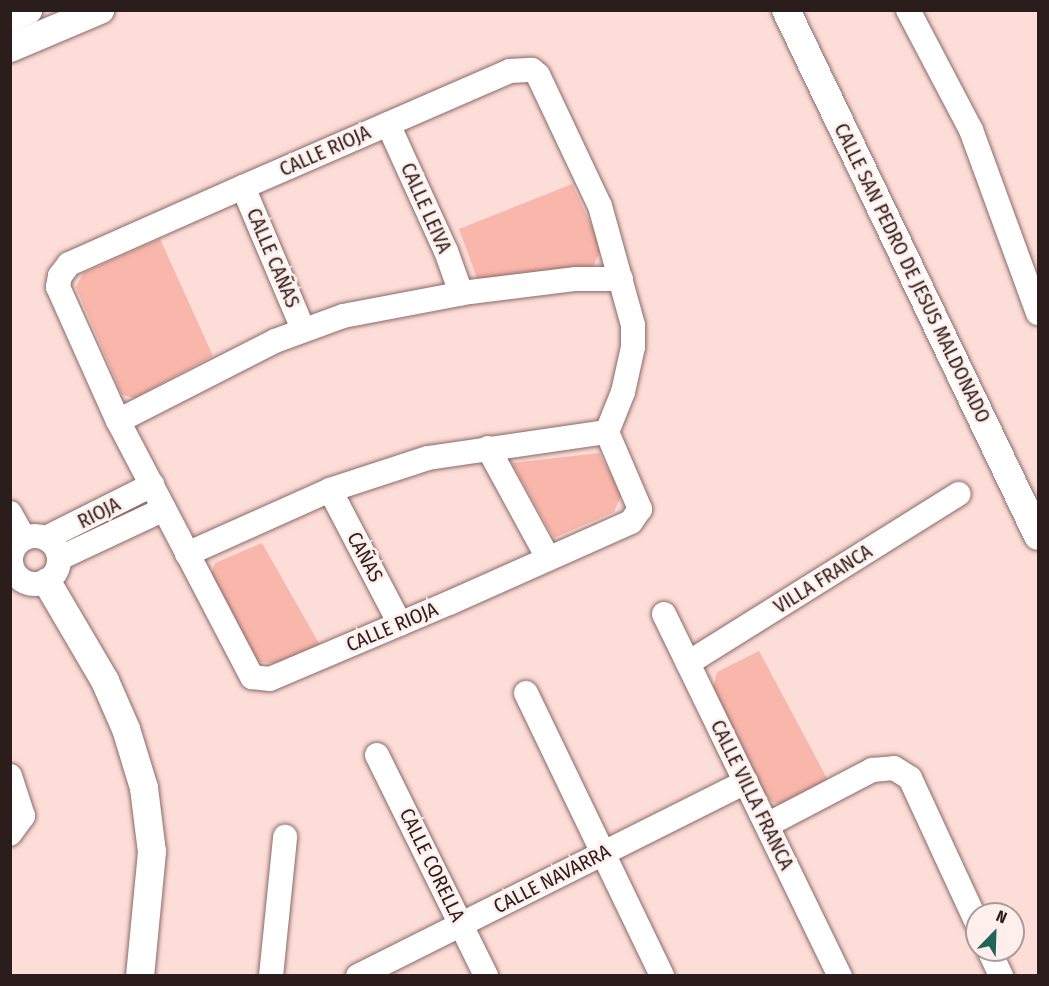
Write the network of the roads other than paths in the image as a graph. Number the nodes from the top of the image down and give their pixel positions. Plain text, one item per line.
1 (28, 10) edge
2 (100, 10) edge
3 (786, 10) edge
4 (908, 10) edge
5 (10, 18) edge
6 (10, 48) edge
7 (388, 124) junction
8 (243, 187) junction
9 (621, 279) junction
10 (461, 293) junction
11 (1038, 313) edge
12 (303, 329) junction
13 (118, 421) junction
14 (607, 432) junction
15 (488, 448) junction
16 (152, 486) junction
17 (330, 490) junction
18 (958, 494) dead end
19 (164, 509) junction
20 (10, 513) edge
21 (84, 521) junction
22 (1038, 536) edge
23 (35, 538) junction
24 (94, 543) junction
25 (188, 554) junction
26 (547, 556) junction
27 (26, 571) edge
28 (664, 614) dead end
29 (400, 624) junction
30 (688, 663) junction
31 (526, 693) dead end
32 (377, 755) dead end
33 (10, 776) edge
34 (746, 782) junction
35 (767, 825) junction
36 (10, 834) edge
37 (285, 837) dead end
38 (602, 854) junction
39 (967, 902) edge
40 (462, 924) junction
41 (140, 975) edge
42 (271, 975) edge
43 (358, 975) edge
44 (486, 975) edge
45 (662, 975) edge
46 (840, 975) edge

1 - 5 street
2 - 6 street
3 - 22 street, CALLE SAN PEDRO DE JESUS MALDONADO
4 - 11 street
7 - 8 street, CALLE RIOJA
7 - 9 street, CALLE RIOJA
7 - 10 street, CALLE LEIVA
8 - 12 street, CALLE CAÑAS
8 - 13 street, CALLE RIOJA
9 - 10 street
9 - 14 street, CALLE RIOJA
10 - 12 street
12 - 13 street
13 - 16 street, CALLE RIOJA
14 - 15 street
14 - 26 street, CALLE RIOJA
15 - 17 street
15 - 26 street
16 - 19 street, CALLE RIOJA
16 - 21 street, RIOJA
17 - 25 street
17 - 29 street, CAÑAS
18 - 30 street, VILLA FRANCA
19 - 24 street, RIOJA
19 - 25 street, CALLE RIOJA
20 - 23 street
21 - 23 street, RIOJA
21 - 24 street
23 - 27 street
23 - 27 street
24 - 27 street, RIOJA
25 - 29 street, CALLE RIOJA
26 - 29 street, CALLE RIOJA
27 - 41 street
28 - 30 street, CALLE VILLA FRANCA
30 - 34 street, CALLE VILLA FRANCA
31 - 38 street
32 - 40 street, CALLE CORELLA
33 - 36 street
34 - 35 street, CALLE VILLA FRANCA
34 - 38 street, CALLE NAVARRA
35 - 39 street
35 - 46 street, CALLE VILLA FRANCA
37 - 42 street
38 - 40 street, CALLE NAVARRA
38 - 45 street
40 - 43 street, CALLE NAVARRA
40 - 44 street, CALLE CORELLA

